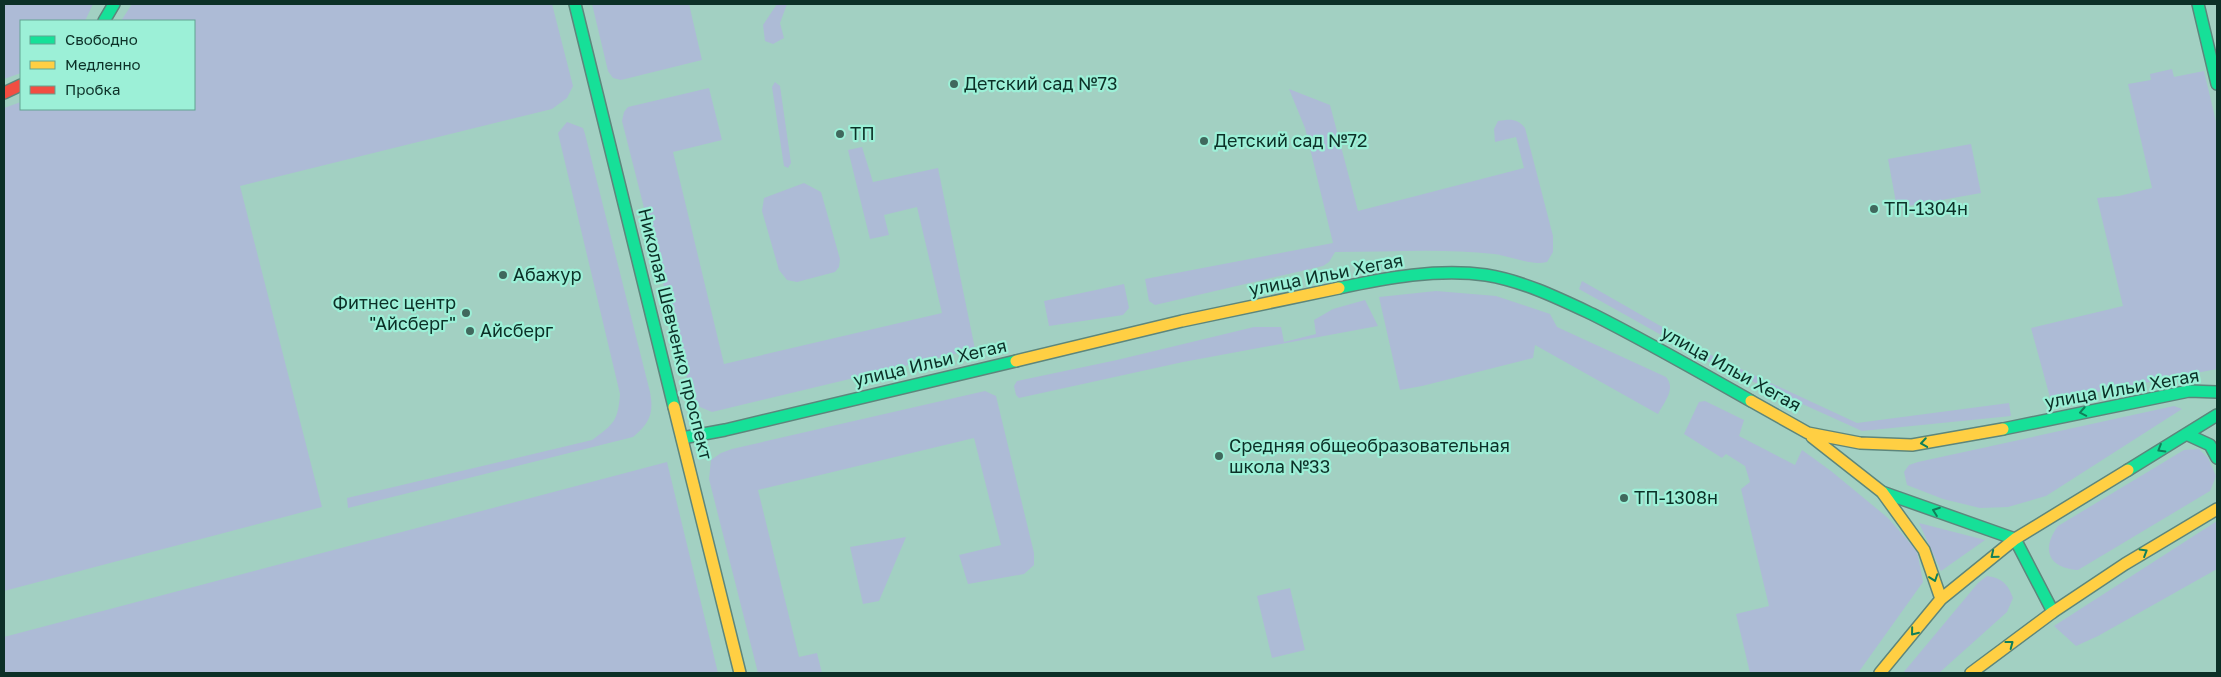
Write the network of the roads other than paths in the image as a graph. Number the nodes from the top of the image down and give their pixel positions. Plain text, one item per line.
1 (114, 4) edge
2 (575, 4) edge
3 (2198, 4) edge
4 (105, 20) edge
5 (2217, 84) edge
6 (20, 85) edge
7 (4, 93) edge
8 (2217, 392) edge
9 (2217, 415) edge
10 (1808, 433) junction
11 (2186, 434) junction
12 (682, 438) junction
13 (2217, 458) edge
14 (1882, 492) junction
15 (2216, 508) edge
16 (2015, 538) junction
17 (1941, 599) junction
18 (2053, 612) junction
19 (1885, 670) edge
20 (740, 673) edge
21 (1971, 673) edge

1 - 4 main road
2 - 12 main road, Николая Шевченко проспект
3 - 5 main road
6 - 7 main road
8 -> 10 main road, улица Ильи Хегая
9 - 11 main road
10 - 12 main road, улица Ильи Хегая
10 - 14 main road
11 - 13 main road
11 -> 16 main road
12 - 20 main road, Николая Шевченко проспект
16 -> 14 main road
14 -> 17 main road
18 -> 15 main road
16 -> 17 main road
16 - 18 main road
17 -> 19 main road
21 -> 18 main road

